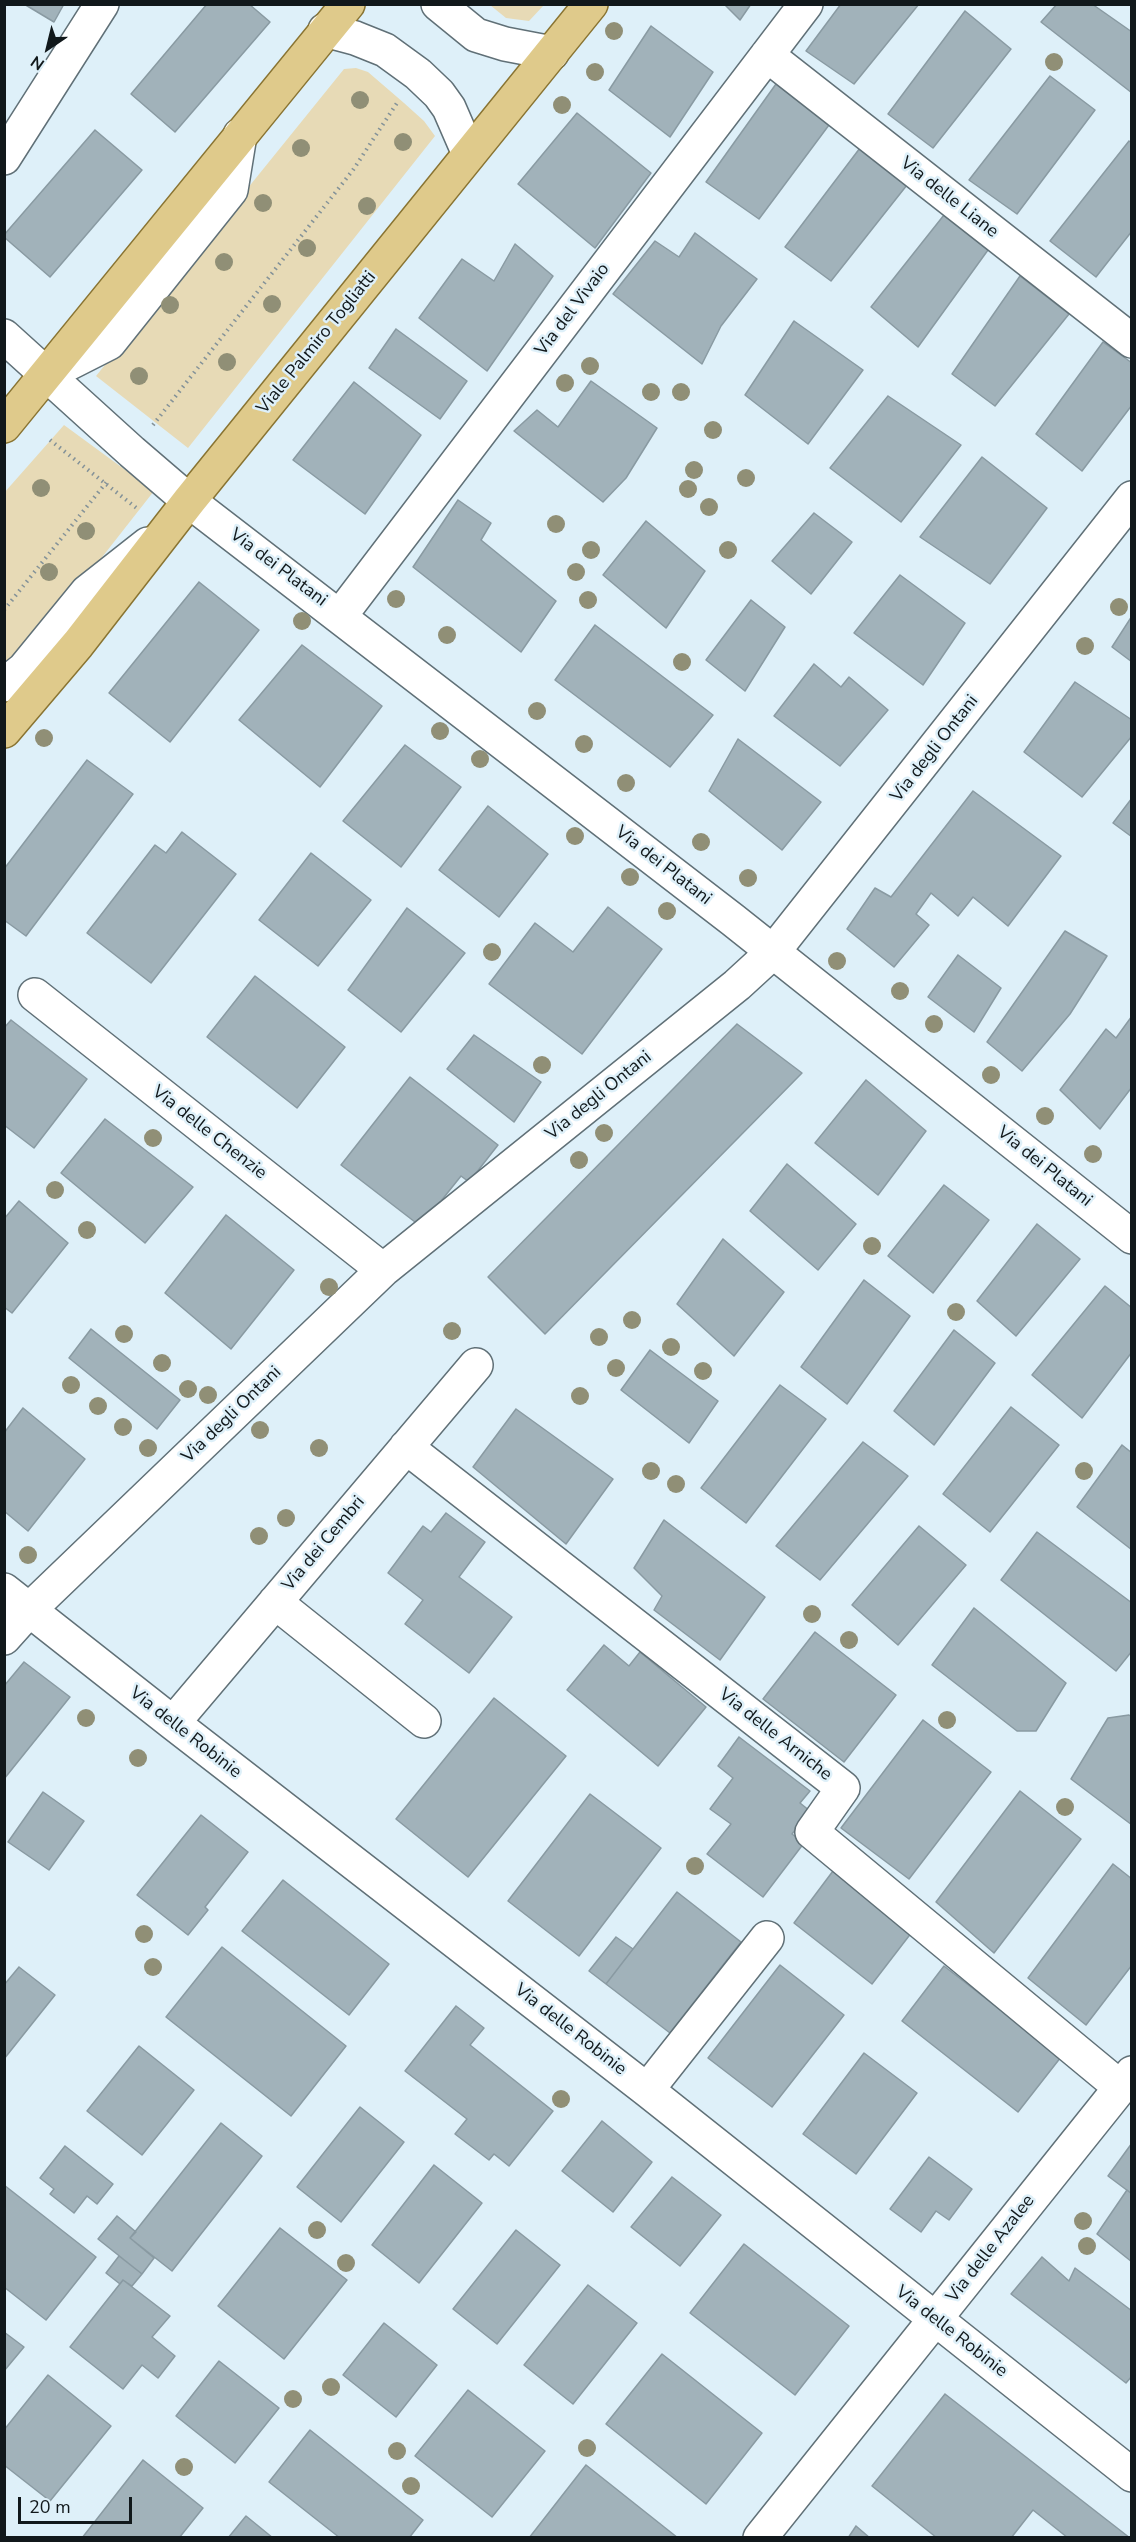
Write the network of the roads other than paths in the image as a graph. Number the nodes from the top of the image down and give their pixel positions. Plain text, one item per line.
1 (102, 4) edge
2 (348, 4) edge
3 (438, 4) edge
4 (591, 4) edge
5 (806, 4) edge
6 (325, 30) junction
7 (552, 53) junction
8 (767, 55) junction
9 (469, 154) junction
10 (4, 158) edge
11 (4, 336) edge
12 (1131, 341) edge
13 (46, 375) junction
14 (4, 426) edge
15 (1131, 498) edge
16 (189, 501) junction
17 (165, 531) junction
18 (340, 616) junction
19 (4, 685) edge
20 (4, 731) edge
21 (773, 952) junction
22 (35, 995) dead end
23 (1131, 1237) edge
24 (383, 1270) junction
25 (476, 1365) dead end
26 (406, 1447) junction
27 (4, 1590) edge
28 (275, 1602) junction
29 (30, 1609) junction
30 (4, 1638) edge
31 (424, 1721) dead end
32 (173, 1723) junction
33 (767, 1938) dead end
34 (1126, 2080) edge
35 (647, 2090) junction
36 (935, 2320) junction
37 (1131, 2475) edge
38 (760, 2538) edge

1 - 10 street
2 - 6 main road
3 - 7 street
4 - 7 main road, Viale Palmiro Togliatti
5 - 8 street, Via del Vivaio
6 - 9 street
6 - 13 main road
7 - 9 main road, Viale Palmiro Togliatti
8 - 12 street, Via delle Liane
8 - 18 street, Via del Vivaio
9 - 16 main road, Viale Palmiro Togliatti
11 - 13 street, Via dei Platani
13 - 14 main road
13 - 16 street, Via dei Platani
15 - 21 street, Via degli Ontani
16 - 17 main road, Viale Palmiro Togliatti
16 - 18 street, Via dei Platani
17 - 19 street, Viale Palmiro Togliatti
17 - 20 main road, Viale Palmiro Togliatti
18 - 21 street, Via dei Platani
21 - 23 street, Via dei Platani
21 - 24 street, Via degli Ontani
22 - 24 street, Via delle Chenzie
24 - 29 street, Via degli Ontani
25 - 26 street, Via dei Cembri
26 - 28 street, Via dei Cembri
26 - 34 street, Via delle Arniche
27 - 29 street, Via delle Robinie
28 - 31 street
28 - 32 street, Via dei Cembri
29 - 30 street, Via degli Ontani
29 - 32 street, Via delle Robinie
32 - 35 street, Via delle Robinie
33 - 35 street
34 - 36 street, Via delle Azalee
35 - 36 street, Via delle Robinie
36 - 37 street, Via delle Robinie
36 - 38 street, Via delle Azalee

